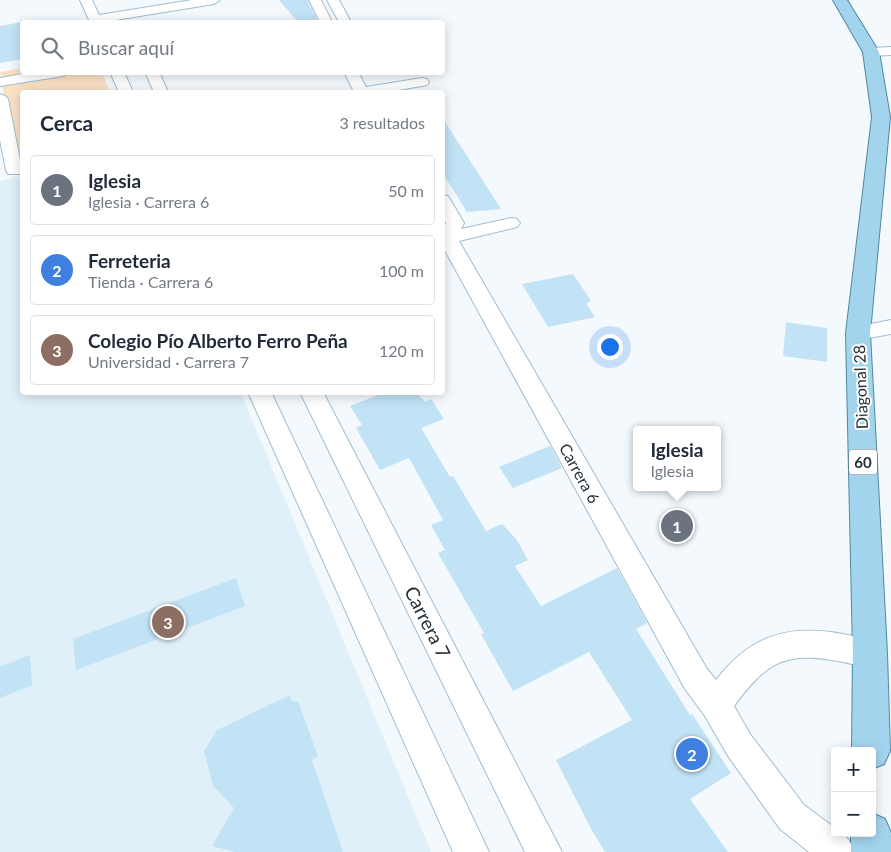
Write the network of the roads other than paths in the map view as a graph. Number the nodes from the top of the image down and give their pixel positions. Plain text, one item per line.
1 (86, 0) edge
2 (117, 0) edge
3 (214, 0) edge
4 (315, 0) edge
5 (333, 0) edge
6 (840, 0) edge
7 (126, 19) edge
8 (95, 20) edge
9 (110, 20) edge
10 (325, 20) edge
11 (344, 20) edge
12 (891, 51) edge
13 (871, 52) junction
14 (20, 67) edge
15 (0, 71) edge
16 (35, 75) edge
17 (40, 75) edge
18 (118, 75) edge
19 (153, 75) edge
20 (353, 75) edge
21 (374, 75) edge
22 (0, 82) edge
23 (422, 82) dead end
24 (44, 90) edge
25 (124, 90) edge
26 (160, 90) edge
27 (361, 90) edge
28 (382, 90) edge
29 (6, 109) edge
30 (12, 171) edge
31 (445, 205) edge
32 (510, 223) dead end
33 (445, 236) edge
34 (445, 237) edge
35 (445, 239) edge
36 (891, 327) edge
37 (858, 332) junction
38 (260, 395) edge
39 (313, 395) edge
40 (870, 653) junction
41 (881, 686) edge
42 (716, 705) junction
43 (878, 735) edge
44 (871, 837) edge
45 (472, 852) edge
46 (544, 852) edge
47 (837, 852) edge
48 (871, 852) edge

1 - 8 street
2 - 7 street
3 - 7 street
4 - 10 street
5 - 11 street
6 - 13 main road, 60
7 - 9 street
12 - 13 street
13 - 37 main road, Diagonal 28 / 60
14 - 15 street
16 - 22 street
17 - 24 street
18 - 25 street
19 - 26 street
20 - 27 street
21 - 28 street
23 - 28 street
29 - 30 street
31 - 33 street
32 - 34 street
35 - 42 street, Carrera 6
36 - 37 street
37 - 40 main road, Diagonal 28 / 60
38 - 45 street
39 - 46 street, Carrera 7
40 - 41 main road, Diagonal 28 / 60
40 - 42 street
41 - 43 main road, Diagonal 28 / 60
42 - 47 street, Carrera 6
44 - 48 main road

